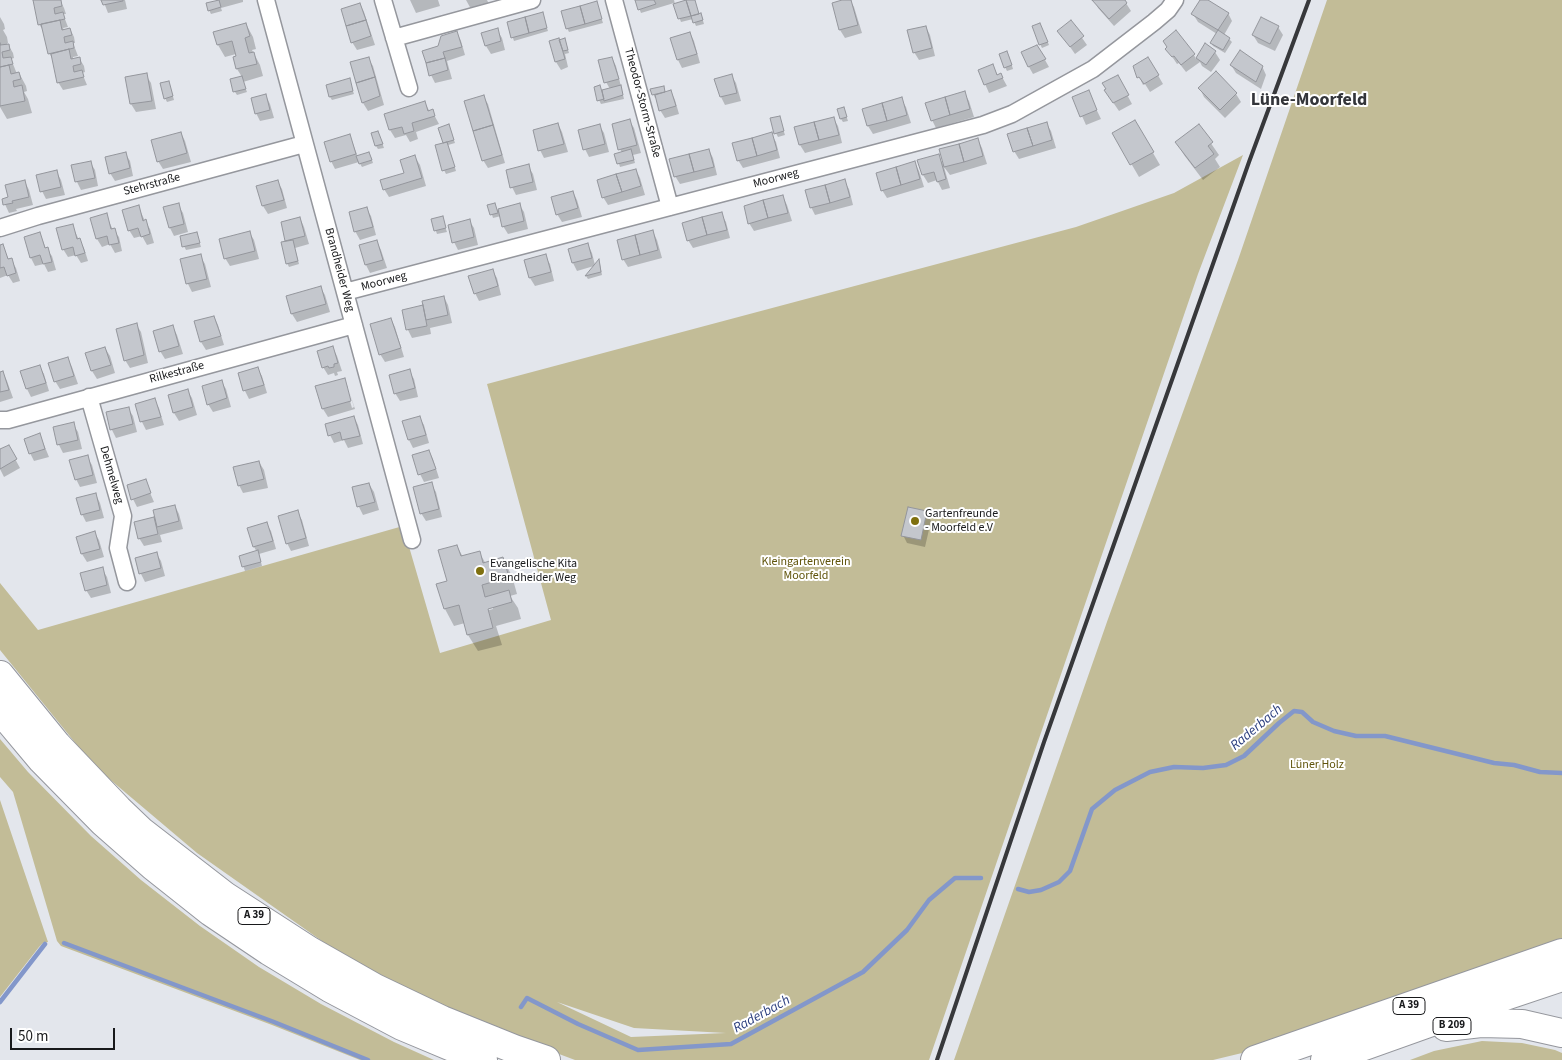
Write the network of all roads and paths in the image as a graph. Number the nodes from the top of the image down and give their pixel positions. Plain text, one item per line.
1 (266, 0) edge
2 (383, 0) edge
3 (532, 0) edge
4 (614, 0) edge
5 (1176, 0) edge
6 (394, 38) junction
7 (409, 88) dead end
8 (304, 144) junction
9 (670, 207) junction
10 (0, 228) edge
11 (345, 292) junction
12 (354, 325) junction
13 (89, 397) junction
14 (0, 420) edge
15 (412, 540) dead end
16 (127, 582) dead end
17 (0, 675) edge
18 (0, 710) edge
19 (1562, 953) edge
20 (1562, 977) edge
21 (1562, 1033) edge
22 (1383, 1039) junction
23 (483, 1060) edge
24 (546, 1060) edge
25 (1255, 1060) edge
26 (1324, 1060) edge

1 - 8 street, Brandheider Weg
2 - 6 street
3 - 6 street
4 - 9 street, Theodor-Storm-Straße
5 - 9 street, Moorweg
6 - 7 street
8 - 10 street, Stehrstraße
8 - 11 street, Brandheider Weg
9 - 11 street, Moorweg
11 - 12 street, Brandheider Weg
12 - 13 street, Rilkestraße
12 - 15 street, Brandheider Weg
13 - 14 street, Rilkestraße
13 - 16 street, Dehmelweg
17 - 24 highway, A 39
18 - 23 highway, A 39
19 - 25 highway, A 39
20 - 22 highway, A 39
21 - 22 highway, B 209
22 - 26 highway, A 39

